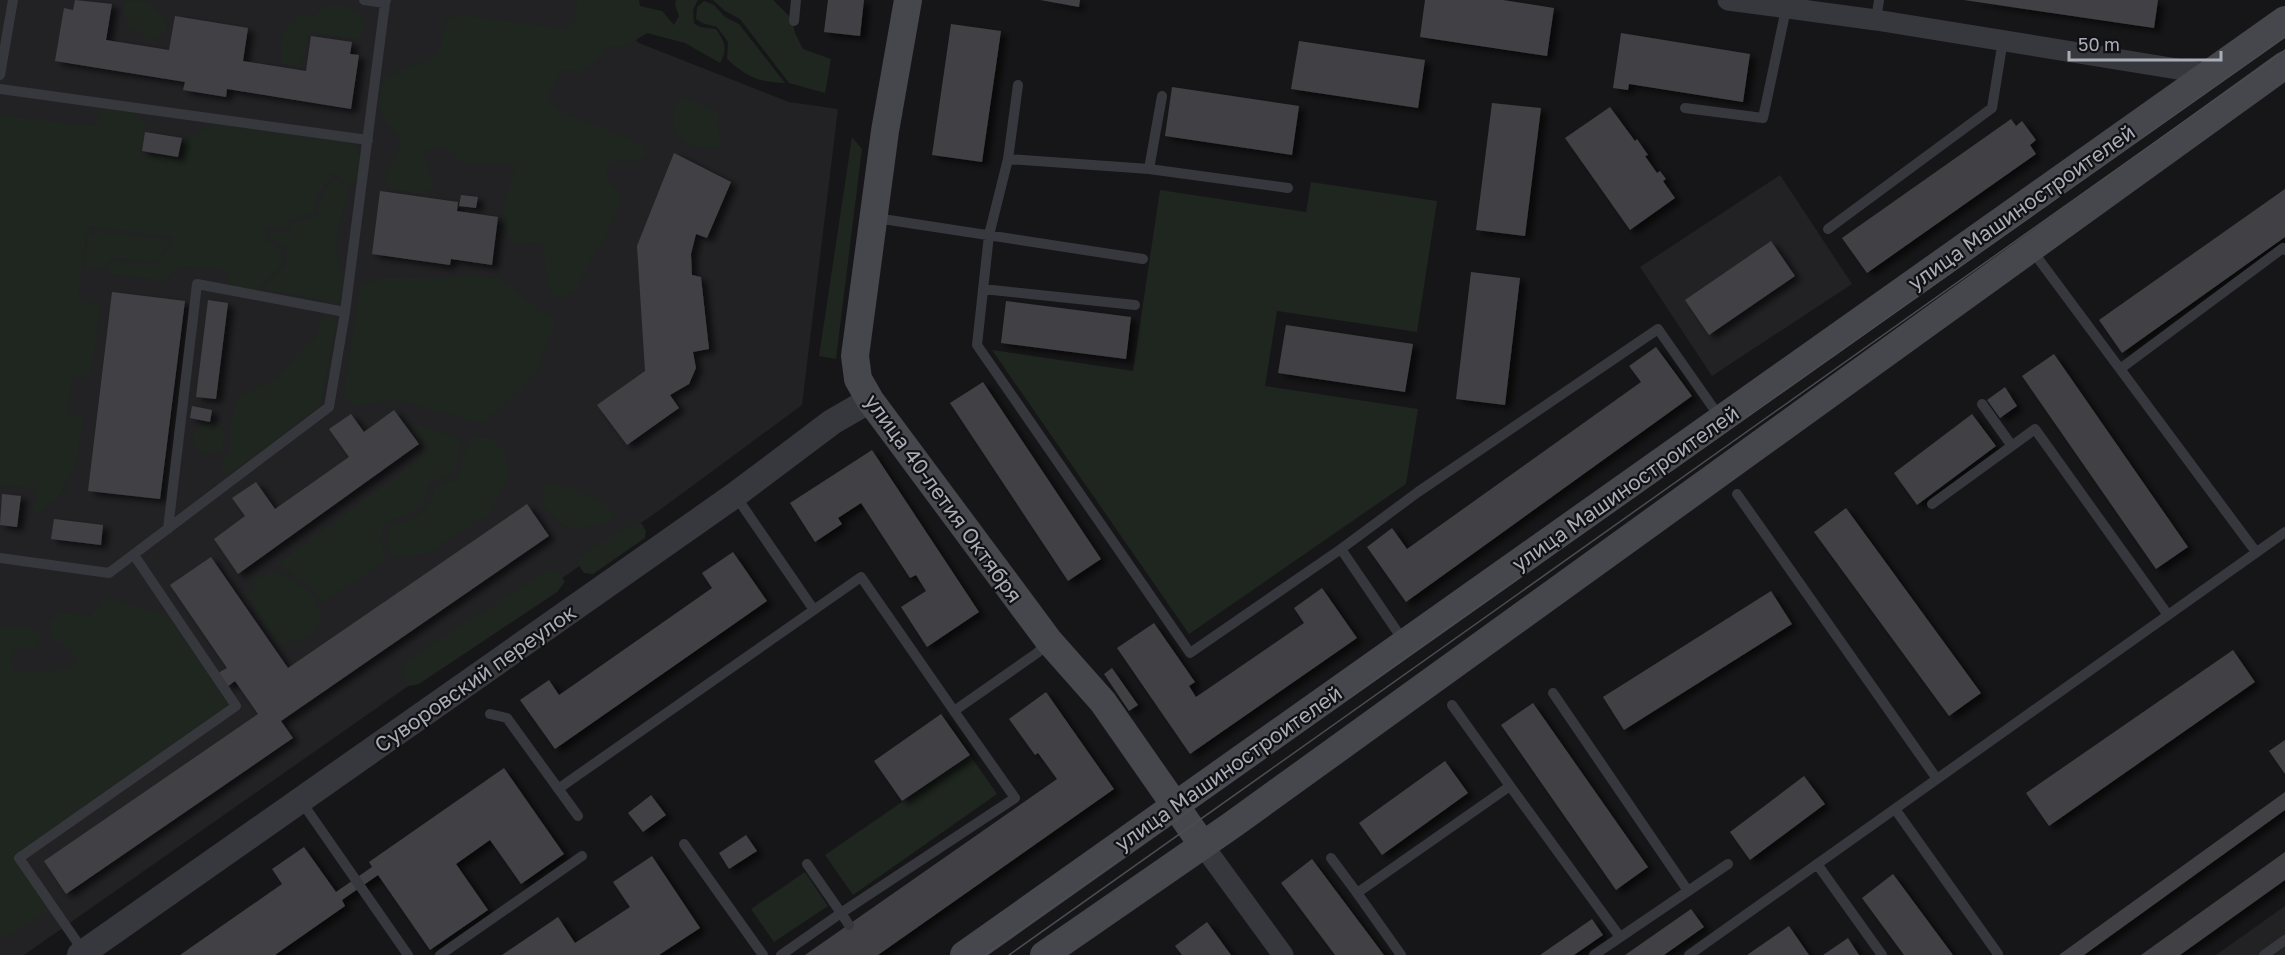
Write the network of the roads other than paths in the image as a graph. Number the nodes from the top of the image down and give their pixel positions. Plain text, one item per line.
1 (13, 0) edge
2 (364, 0) edge
3 (796, 0) edge
4 (908, 0) edge
5 (1728, 0) edge
6 (386, 2) edge
7 (1786, 9) junction
8 (1877, 10) edge
9 (2285, 20) edge
10 (794, 21) dead end
11 (2003, 40) junction
12 (2285, 65) edge
13 (2208, 74) junction
14 (0, 75) edge
15 (1018, 84) dead end
16 (0, 89) edge
17 (1161, 96) dead end
18 (1685, 108) dead end
19 (368, 140) junction
20 (1008, 159) junction
21 (1149, 169) junction
22 (1288, 188) dead end
23 (873, 218) junction
24 (1828, 229) dead end
25 (989, 235) junction
26 (2030, 248) junction
27 (2285, 250) edge
28 (1143, 259) dead end
29 (983, 289) junction
30 (1135, 305) dead end
31 (345, 312) junction
32 (2120, 369) junction
33 (870, 400) junction
34 (1982, 404) dead end
35 (1721, 420) junction
36 (2012, 446) junction
37 (735, 495) junction
38 (1737, 495) dead end
39 (1932, 504) dead end
40 (168, 529) junction
41 (2285, 532) edge
42 (1341, 549) junction
43 (2256, 552) junction
44 (134, 555) junction
45 (0, 558) edge
46 (814, 610) junction
47 (2168, 615) junction
48 (1050, 641) junction
49 (1405, 643) junction
50 (1553, 693) dead end
51 (1452, 705) dead end
52 (954, 711) junction
53 (490, 714) dead end
54 (1937, 779) junction
55 (1510, 786) junction
56 (558, 789) junction
57 (300, 800) junction
58 (1176, 805) junction
59 (1895, 809) junction
60 (578, 816) dead end
61 (684, 844) dead end
62 (1202, 844) junction
63 (582, 856) dead end
64 (1331, 858) dead end
65 (807, 864) dead end
66 (1728, 864) dead end
67 (1817, 864) junction
68 (1688, 891) junction
69 (1357, 893) junction
70 (841, 914) junction
71 (849, 925) dead end
72 (1620, 937) junction
73 (2285, 940) edge
74 (82, 954) edge
75 (1998, 954) edge
76 (408, 955) edge
77 (440, 955) edge
78 (764, 955) edge
79 (781, 955) edge
80 (964, 955) edge
81 (1044, 955) edge
82 (1283, 955) edge
83 (1401, 955) edge
84 (1594, 955) edge
85 (1689, 955) edge
86 (1882, 955) edge
87 (2264, 955) edge

1 - 14 lane
2 - 6 lane
3 - 10 lane
4 - 23 main road, улица 40-летия Октября
5 - 7 street
6 - 19 lane
7 - 8 street
7 - 18 lane
8 - 11 street
9 - 13 main road, улица Машиностроителей
11 - 13 street
11 - 24 lane
12 - 26 main road, улица Машиностроителей
13 - 35 main road, улица Машиностроителей
15 - 20 lane
16 - 19 lane
17 - 21 lane
19 - 31 lane
20 - 21 lane
20 - 25 lane
21 - 22 lane
23 - 25 lane
23 - 33 main road, улица 40-летия Октября
25 - 28 lane
25 - 29 lane
26 - 32 lane
26 - 62 main road, улица Машиностроителей
27 - 32 lane
29 - 30 lane
29 - 42 lane
31 - 40 lane
31 - 40 lane
32 - 43 lane
33 - 37 street, Суворовский переулок
33 - 48 main road, улица 40-летия Октября
34 - 36 lane
35 - 42 lane
35 - 49 main road, улица Машиностроителей
36 - 39 lane
36 - 47 lane
37 - 46 lane
37 - 57 street, Суворовский переулок
38 - 54 lane
40 - 44 lane
41 - 43 lane
42 - 49 lane
43 - 47 lane
44 - 45 lane
44 - 74 lane
46 - 52 lane
46 - 56 lane
47 - 54 lane
48 - 52 lane
48 - 58 main road, улица 40-летия Октября
49 - 58 main road, улица Машиностроителей
50 - 68 lane
51 - 55 lane
52 - 70 lane
53 - 56 lane
54 - 59 lane
55 - 69 lane
55 - 72 lane
56 - 60 lane
57 - 74 street, Суворовский переулок
57 - 76 lane
58 - 62 main road, улица 40-летия Октября
58 - 80 main road, улица Машиностроителей
59 - 67 lane
59 - 75 lane
61 - 78 lane
62 - 81 main road, улица Машиностроителей
62 - 82 street
63 - 77 lane
64 - 69 lane
65 - 70 lane
66 - 68 lane
67 - 85 lane
67 - 86 lane
68 - 72 lane
69 - 83 lane
70 - 71 lane
70 - 79 lane
72 - 84 lane
73 - 87 lane

